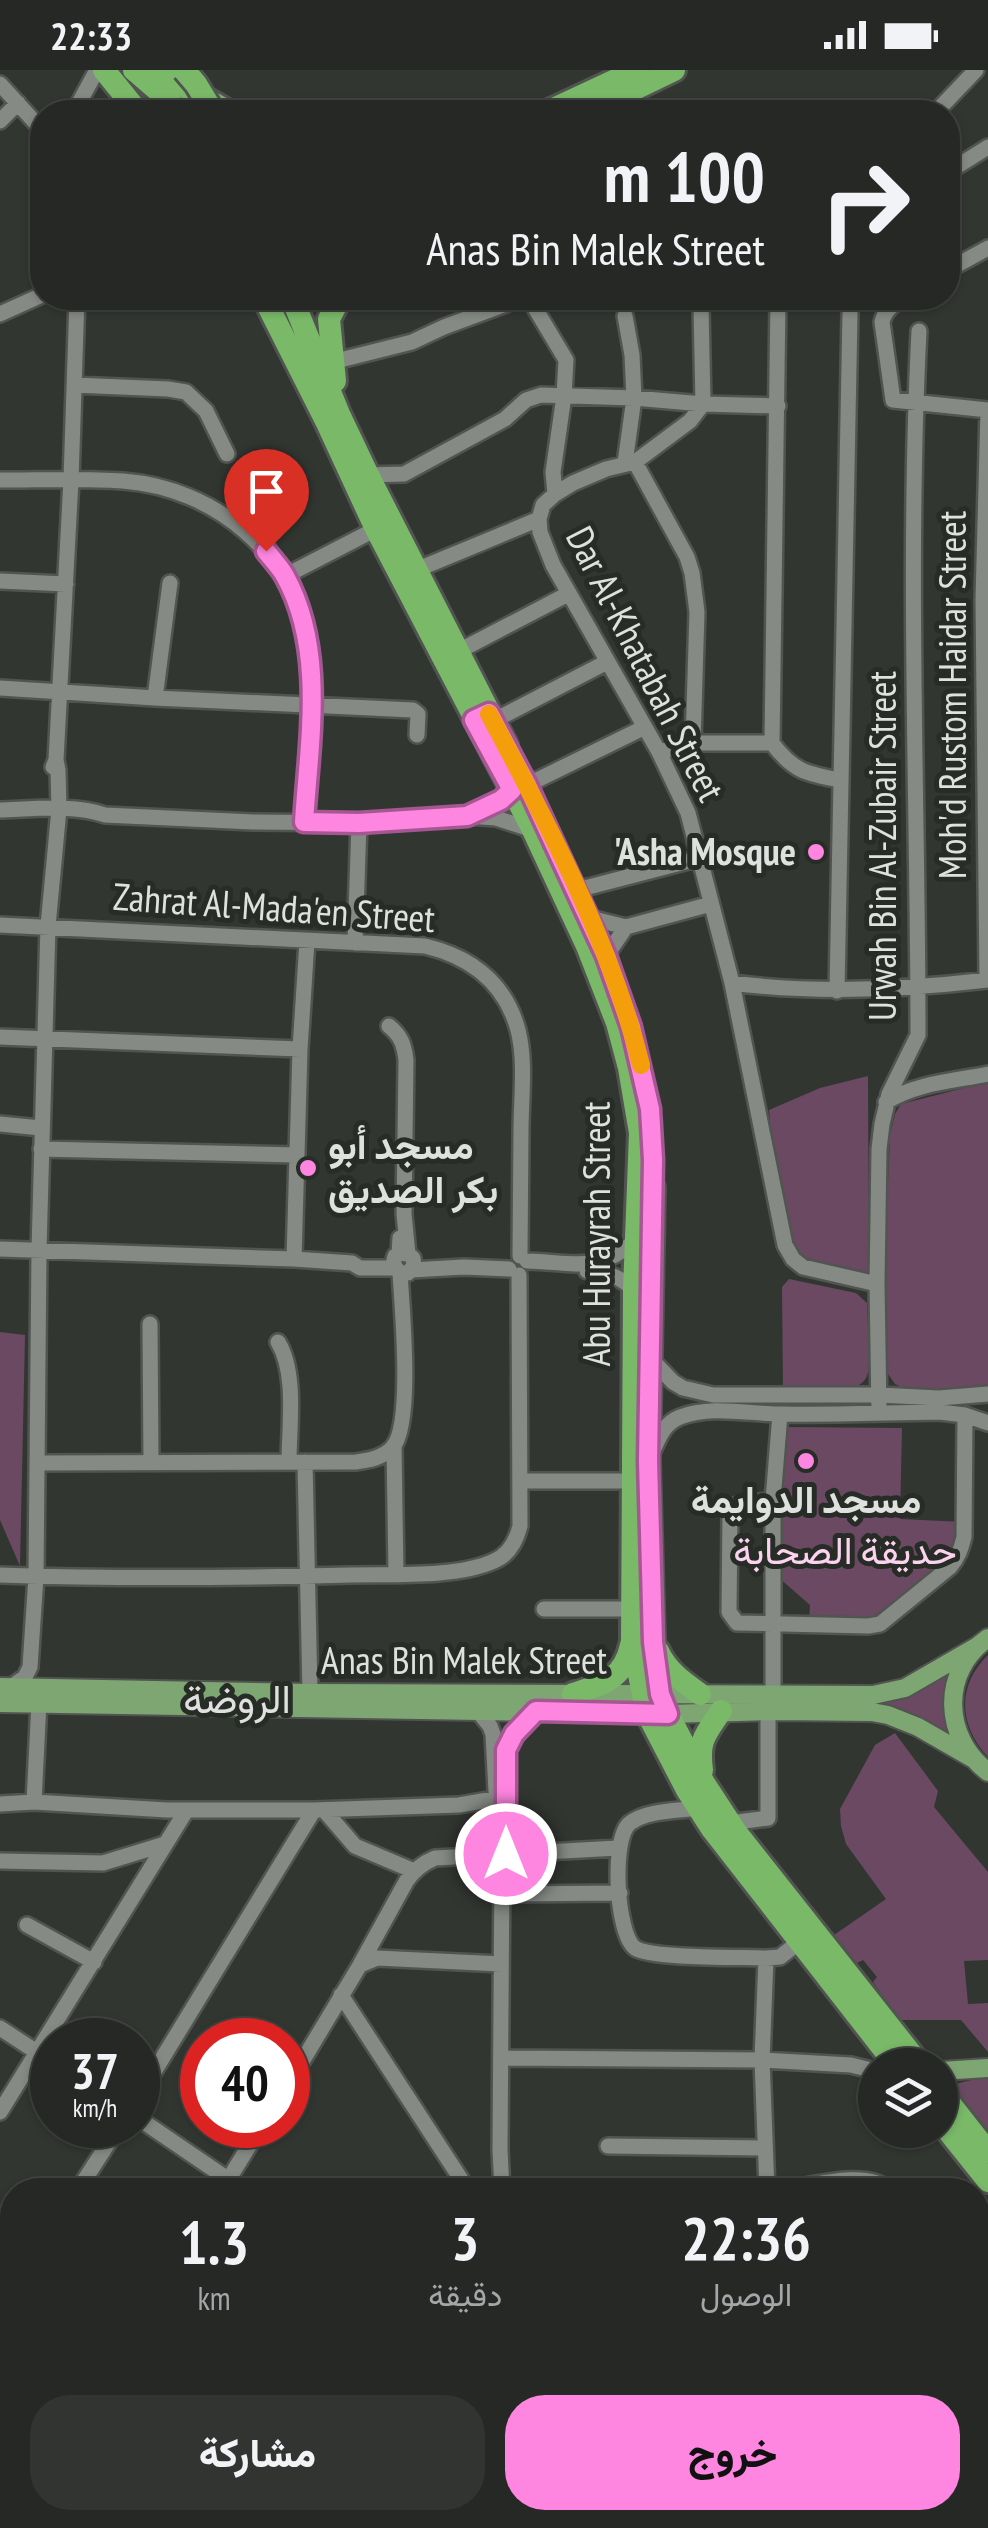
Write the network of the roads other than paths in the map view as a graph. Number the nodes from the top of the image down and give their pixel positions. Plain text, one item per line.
1 (100, 70) edge
2 (134, 70) edge
3 (200, 70) edge
4 (674, 70) edge
5 (976, 70) edge
6 (637, 80) edge
7 (0, 84) edge
8 (175, 87) edge
9 (124, 93) junction
10 (81, 100) edge
11 (129, 100) edge
12 (132, 100) edge
13 (202, 100) edge
14 (206, 100) edge
15 (219, 100) edge
16 (581, 100) edge
17 (606, 100) edge
18 (617, 100) edge
19 (947, 100) edge
20 (18, 103) junction
21 (30, 116) edge
22 (0, 122) edge
23 (988, 147) edge
24 (960, 164) edge
25 (988, 248) edge
26 (960, 260) edge
27 (30, 301) edge
28 (76, 310) edge
29 (270, 310) edge
30 (297, 310) edge
31 (334, 310) edge
32 (491, 310) edge
33 (533, 310) edge
34 (700, 310) edge
35 (778, 310) edge
36 (887, 310) edge
37 (850, 313) dead end
38 (0, 314) edge
39 (625, 316) dead end
40 (919, 331) dead end
41 (332, 362) junction
42 (74, 386) junction
43 (564, 396) junction
44 (634, 398) junction
45 (703, 404) junction
46 (916, 404) junction
47 (778, 406) junction
48 (988, 411) edge
49 (339, 414) junction
50 (227, 454) dead end
51 (630, 463) junction
52 (404, 474) junction
53 (368, 475) junction
54 (0, 480) edge
55 (71, 480) junction
56 (555, 494) junction
57 (383, 505) junction
58 (538, 519) junction
59 (376, 529) junction
60 (416, 570) junction
61 (285, 576) junction
62 (0, 581) edge
63 (170, 583) dead end
64 (66, 584) junction
65 (568, 594) junction
66 (457, 652) junction
67 (608, 662) junction
68 (0, 688) edge
69 (60, 693) junction
70 (470, 694) junction
71 (155, 698) junction
72 (311, 704) junction
73 (485, 718) junction
74 (643, 728) junction
75 (416, 735) dead end
76 (693, 743) junction
77 (772, 743) junction
78 (659, 752) junction
79 (840, 780) junction
80 (520, 788) junction
81 (986, 797) edge
82 (3, 810) edge
83 (54, 814) junction
84 (467, 816) junction
85 (304, 822) junction
86 (359, 823) junction
87 (533, 830) junction
88 (700, 858) junction
89 (577, 890) junction
90 (710, 904) junction
91 (590, 918) junction
92 (0, 925) edge
93 (48, 926) junction
94 (626, 927) junction
95 (307, 941) junction
96 (355, 942) junction
97 (606, 956) junction
98 (987, 980) edge
99 (732, 983) junction
100 (918, 988) junction
101 (837, 990) junction
102 (389, 1026) dead end
103 (44, 1037) junction
104 (0, 1038) edge
105 (300, 1048) junction
106 (988, 1074) edge
107 (886, 1102) junction
108 (0, 1124) edge
109 (42, 1128) junction
110 (41, 1149) junction
111 (297, 1154) junction
112 (635, 1241) junction
113 (0, 1249) edge
114 (38, 1250) junction
115 (294, 1259) junction
116 (404, 1263) junction
117 (519, 1265) junction
118 (877, 1284) junction
119 (634, 1290) junction
120 (150, 1324) dead end
121 (278, 1342) dead end
122 (651, 1360) junction
123 (988, 1394) edge
124 (879, 1396) junction
125 (879, 1413) junction
126 (780, 1414) junction
127 (965, 1414) junction
128 (988, 1422) edge
129 (394, 1446) junction
130 (648, 1461) junction
131 (38, 1462) junction
132 (297, 1462) junction
133 (151, 1463) junction
134 (520, 1481) junction
135 (633, 1481) junction
136 (773, 1500) junction
137 (0, 1574) edge
138 (396, 1574) junction
139 (36, 1576) junction
140 (307, 1576) junction
141 (544, 1610) dead end
142 (632, 1610) junction
143 (774, 1625) junction
144 (984, 1640) edge
145 (642, 1642) junction
146 (32, 1656) junction
147 (6, 1686) edge
148 (64, 1688) junction
149 (310, 1693) junction
150 (573, 1694) junction
151 (700, 1694) junction
152 (39, 1702) junction
153 (0, 1703) edge
154 (770, 1703) junction
155 (654, 1704) junction
156 (477, 1710) junction
157 (536, 1711) junction
158 (720, 1711) junction
159 (972, 1758) junction
160 (988, 1773) edge
161 (704, 1783) junction
162 (34, 1802) junction
163 (501, 1803) junction
164 (0, 1804) edge
165 (698, 1808) junction
166 (186, 1810) junction
167 (319, 1810) junction
168 (730, 1823) junction
169 (166, 1844) junction
170 (618, 1848) junction
171 (502, 1858) junction
172 (0, 1861) edge
173 (414, 1871) junction
174 (620, 1893) junction
175 (502, 1894) junction
176 (27, 1924) dead end
177 (799, 1942) junction
178 (766, 1958) junction
179 (94, 1962) junction
180 (500, 1964) junction
181 (360, 1965) junction
182 (341, 1995) junction
183 (59, 2018) edge
184 (0, 2028) edge
185 (879, 2043) junction
186 (30, 2047) edge
187 (310, 2047) edge
188 (883, 2048) edge
189 (907, 2048) edge
190 (501, 2058) junction
191 (762, 2060) junction
192 (160, 2063) edge
193 (30, 2065) edge
194 (851, 2065) junction
195 (858, 2066) edge
196 (988, 2068) edge
197 (958, 2070) edge
198 (0, 2112) edge
199 (958, 2114) edge
200 (160, 2135) edge
201 (958, 2144) edge
202 (608, 2146) dead end
203 (105, 2148) edge
204 (248, 2148) edge
205 (764, 2148) junction
206 (988, 2152) edge
207 (86, 2178) edge
208 (216, 2178) edge
209 (229, 2178) edge
210 (460, 2178) edge
211 (501, 2178) edge
212 (766, 2178) edge
213 (986, 2178) edge

1 - 9 highway
1 - 10 street
2 - 8 highway
3 - 15 main road
4 - 6 highway
5 - 19 street
6 - 16 highway
6 - 17 highway
6 - 18 highway
7 - 20 street
8 - 13 highway
8 - 14 highway, bridge
9 - 11 highway
9 - 12 highway
20 - 21 street
20 - 22 street
23 - 24 street
25 - 26 street
27 - 38 street
28 - 42 street
29 - 59 highway, Abu Hurayrah Street
30 - 49 highway, Abu Hurayrah Street
31 - 41 highway
32 - 41 street
33 - 43 street
34 - 45 street
35 - 47 street
36 - 46 street
37 - 79 street
39 - 44 street
40 - 46 street, Urwah Bin Al-Zubair Street
41 - 49 highway
42 - 50 street
42 - 55 street
43 - 44 street
43 - 52 street
43 - 56 street
44 - 45 street
44 - 51 street
45 - 47 street
45 - 51 street, Dar Al-Khatabah Street
46 - 48 street
46 - 100 street, Urwah Bin Al-Zubair Street
47 - 77 street
48 - 81 street, Moh'd Rustom Haidar Street
49 - 53 highway, Abu Hurayrah Street
51 - 56 street, Dar Al-Khatabah Street
51 - 76 street
52 - 53 street
52 - 57 street
53 - 57 highway, Abu Hurayrah Street
54 - 55 street
55 - 61 street
55 - 64 street
56 - 58 street, Dar Al-Khatabah Street
57 - 60 highway, Abu Hurayrah Street
58 - 60 street
58 - 65 street, Dar Al-Khatabah Street
59 - 61 street
59 - 70 highway, Abu Hurayrah Street
60 - 66 highway, Abu Hurayrah Street
61 - 72 street
62 - 64 street
63 - 71 street
64 - 69 street
65 - 66 street
65 - 67 street, Dar Al-Khatabah Street
66 - 70 highway, Abu Hurayrah Street
67 - 73 street
67 - 74 street, Dar Al-Khatabah Street
68 - 69 street
69 - 71 street
69 - 83 street
70 - 73 highway, Abu Hurayrah Street
71 - 72 street
72 - 75 street
72 - 85 street
73 - 80 highway, Abu Hurayrah Street
74 - 78 street, Dar Al-Khatabah Street
74 - 80 street
76 - 77 street
76 - 78 street
77 - 79 street
78 - 88 street, Dar Al-Khatabah Street
79 - 101 street
80 - 84 street
80 - 87 highway, Abu Hurayrah Street
80 - 89 highway, Abu Hurayrah Street
81 - 98 street, Moh'd Rustom Haidar Street
82 - 83 street
83 - 85 street
83 - 93 street
84 - 86 street
84 - 87 street
85 - 86 street
86 - 96 street
87 - 112 highway, Abu Hurayrah Street
88 - 89 street
88 - 90 street, Dar Al-Khatabah Street
89 - 91 highway, Abu Hurayrah Street
90 - 94 street
90 - 99 street, Dar Al-Khatabah Street
91 - 94 street
91 - 97 highway, Abu Hurayrah Street
92 - 93 street, Zahrat Al-Mada'en Street
93 - 95 street, Zahrat Al-Mada'en Street
93 - 103 street
94 - 97 street
95 - 96 street, Zahrat Al-Mada'en Street
95 - 105 street
96 - 117 street, Zahrat Al-Mada'en Street
97 - 122 highway, Abu Hurayrah Street
98 - 100 street
99 - 101 street
99 - 118 street, Dar Al-Khatabah Street
100 - 101 street
100 - 107 street, Urwah Bin Al-Zubair Street
102 - 116 street
103 - 104 street
103 - 105 street
103 - 109 street
105 - 111 street
106 - 107 street
107 - 118 street, Urwah Bin Al-Zubair Street
108 - 109 street
109 - 110 street
110 - 111 street
110 - 114 street
111 - 115 street
112 - 117 street
112 - 119 highway, Abu Hurayrah Street
113 - 114 street
114 - 115 street
114 - 131 street
115 - 116 street
116 - 117 street
116 - 129 street
117 - 119 street
117 - 134 street, Zahrat Al-Mada'en Street
118 - 124 street, Urwah Bin Al-Zubair Street
119 - 135 highway, Abu Hurayrah Street
120 - 133 street
121 - 132 street
122 - 124 street
122 - 130 highway, Abu Hurayrah Street
123 - 124 street
124 - 125 street, Urwah Bin Al-Zubair Street
125 - 126 street
125 - 127 street
126 - 130 street
126 - 136 street
127 - 128 street
127 - 143 street
129 - 132 street
129 - 138 street
130 - 145 highway, Abu Hurayrah Street
131 - 133 street
131 - 139 street
132 - 133 street
132 - 140 street
134 - 135 street
134 - 138 street, Zahrat Al-Mada'en Street
135 - 142 highway, Abu Hurayrah Street
136 - 143 street
136 - 143 street
137 - 139 street, Zahrat Al-Mada'en Street
138 - 140 street, Zahrat Al-Mada'en Street
139 - 140 street, Zahrat Al-Mada'en Street
139 - 146 street
140 - 149 street
141 - 142 street
142 - 145 highway, Abu Hurayrah Street
143 - 154 street
144 - 154 main road, Anas Bin Malek Street
144 - 159 main road
145 - 150 highway
145 - 151 highway
145 - 155 highway, Abu Hurayrah Street
146 - 147 street
146 - 148 street
147 - 148 main road, Anas Bin Malek Street
148 - 149 main road, Anas Bin Malek Street
149 - 150 main road, Anas Bin Malek Street
150 - 155 main road, Anas Bin Malek Street
151 - 154 main road, Anas Bin Malek Street
151 - 155 main road, Anas Bin Malek Street
152 - 153 main road, Anas Bin Malek Street
152 - 156 main road, Anas Bin Malek Street
152 - 162 street
154 - 158 main road, Anas Bin Malek Street
154 - 159 main road, Anas Bin Malek Street
154 - 168 street
155 - 157 main road, Anas Bin Malek Street
155 - 158 main road, Anas Bin Malek Street
155 - 161 highway
155 - 165 highway
156 - 157 main road, Anas Bin Malek Street
156 - 163 street
157 - 163 street
158 - 161 highway
159 - 160 main road
161 - 168 highway
162 - 164 street
162 - 166 street
163 - 167 street
163 - 171 street
165 - 170 street
165 - 177 highway
166 - 167 street
166 - 169 street
167 - 173 street
167 - 192 street
168 - 189 highway
169 - 172 street
169 - 179 street
170 - 171 street
170 - 174 street
171 - 173 street
171 - 175 street
173 - 181 street
174 - 175 street
174 - 178 street
175 - 180 street
176 - 179 street
177 - 178 street
177 - 185 highway
178 - 191 street
179 - 183 street
180 - 181 street
180 - 190 street
181 - 182 street
182 - 187 street
182 - 210 street
184 - 186 street
185 - 188 highway
185 - 194 street
190 - 191 street
190 - 211 street
191 - 194 street
191 - 205 street
193 - 198 street
194 - 195 street
196 - 197 main road
199 - 206 highway
200 - 208 street
201 - 213 highway
202 - 205 street
203 - 207 street
204 - 209 street
205 - 212 street

